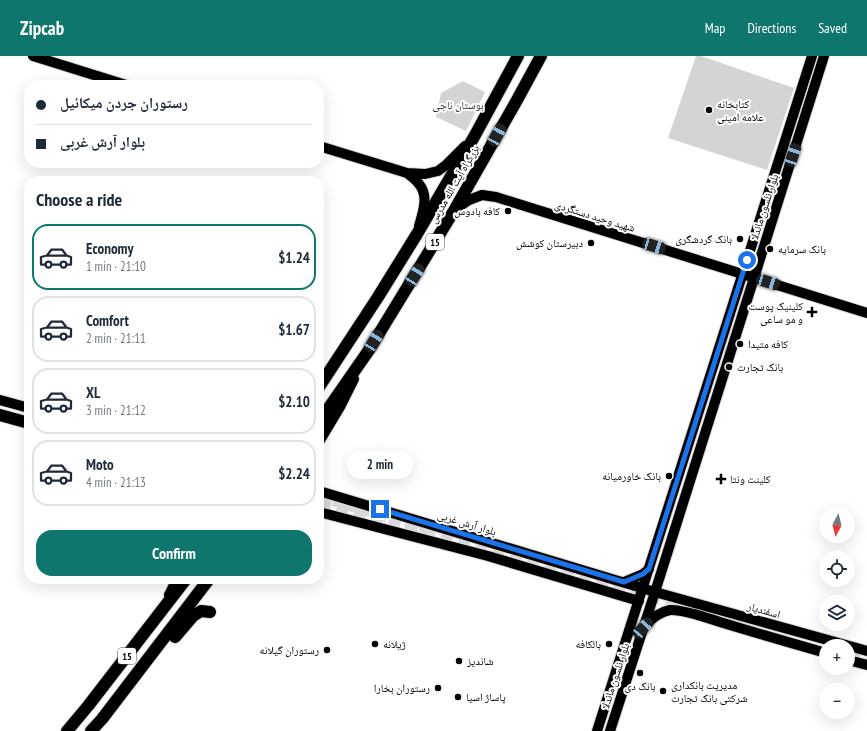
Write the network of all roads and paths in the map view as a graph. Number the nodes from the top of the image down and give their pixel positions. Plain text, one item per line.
1 (33, 56) edge
2 (518, 56) edge
3 (540, 56) edge
4 (812, 56) edge
5 (824, 56) edge
6 (110, 80) edge
7 (474, 138) junction
8 (324, 148) edge
9 (407, 173) junction
10 (456, 209) junction
11 (417, 234) junction
12 (742, 274) junction
13 (754, 278) junction
14 (867, 313) edge
15 (374, 341) junction
16 (324, 379) edge
17 (0, 400) edge
18 (24, 407) edge
19 (324, 415) edge
20 (0, 416) edge
21 (24, 422) edge
22 (24, 424) edge
23 (324, 433) edge
24 (324, 493) edge
25 (324, 513) edge
26 (502, 550) dead end
27 (649, 569) junction
28 (608, 578) junction
29 (624, 582) junction
30 (175, 584) edge
31 (182, 584) edge
32 (206, 584) edge
33 (209, 584) edge
34 (643, 588) junction
35 (655, 592) junction
36 (198, 595) junction
37 (639, 600) junction
38 (210, 612) dead end
39 (160, 614) junction
40 (643, 628) junction
41 (819, 651) edge
42 (867, 651) edge
43 (855, 662) edge
44 (145, 663) junction
45 (867, 665) edge
46 (67, 731) edge
47 (91, 731) edge
48 (597, 731) edge
49 (610, 731) edge

1 - 6 main road
2 - 7 highway, بزرگراه آیت الله مدرس / 15
3 - 10 highway, بزرگراه آیت الله مدرس / 15
4 - 12 main road, بلوار نلسون ماندلا
5 - 13 main road, بلوار نلسون ماندلا
7 - 9 main road
7 - 11 highway, بزرگراه آیت الله مدرس / 15
8 - 9 main road
9 - 11 main road
10 - 12 main road, شهید وحید دستگردی
10 - 15 highway, بزرگراه آیت الله مدرس / 15
11 - 16 highway, بزرگراه آیت الله مدرس / 15
12 - 13 main road, شهید وحید دستگردی
12 - 27 main road, بلوار نلسون ماندلا
13 - 14 main road, شهید وحید دستگردی
13 - 35 main road, بلوار نلسون ماندلا
15 - 19 highway, بزرگراه آیت الله مدرس / 15
15 - 23 main road
17 - 18 main road
20 - 21 highway
20 - 22 main road
24 - 28 main road, بلوار آرش غربی
25 - 37 main road
26 - 28 main road, بلوار آرش غربی
27 - 29 main road
27 - 34 main road, بلوار نلسون ماندلا
28 - 29 main road, بلوار آرش غربی
29 - 34 main road, بلوار آرش غربی
30 - 39 main road
31 - 39 highway, 15
32 - 36 highway, 15
33 - 36 main road
34 - 35 main road, بلوار آرش غربی
34 - 37 main road, بلوار نلسون ماندلا
35 - 40 main road, بلوار نلسون ماندلا
35 - 42 main road, اسفندیار
36 - 44 highway, 15
37 - 48 main road, بلوار نلسون ماندلا
38 - 44 highway
39 - 46 highway, 15
40 - 41 main road
40 - 49 main road, بلوار نلسون ماندلا
43 - 45 main road
44 - 47 highway, 15

